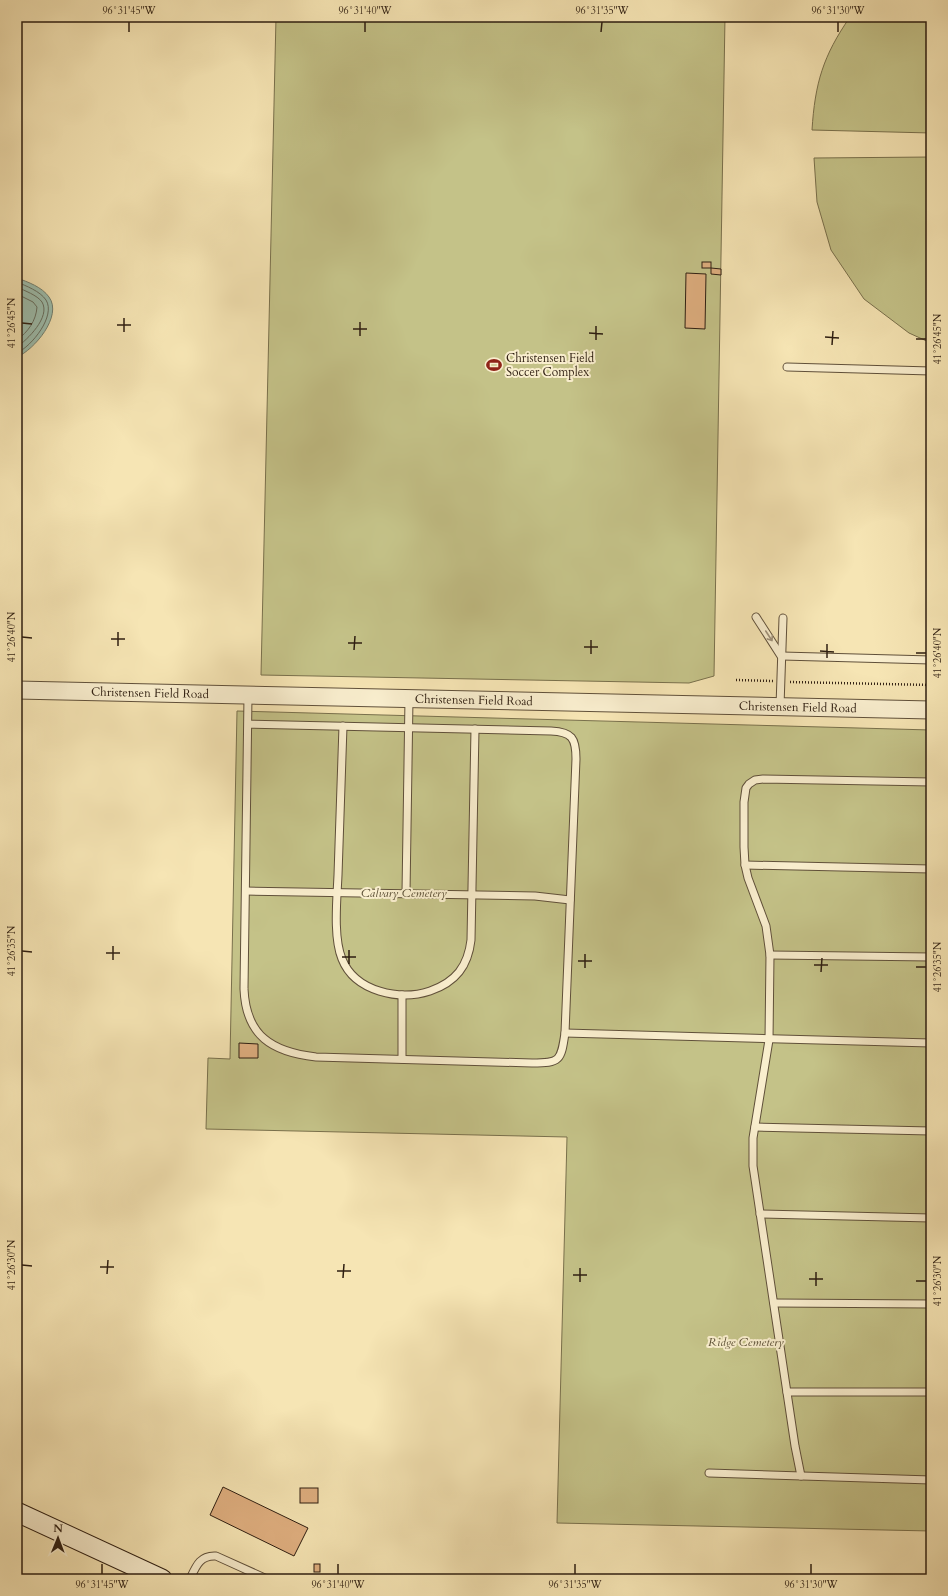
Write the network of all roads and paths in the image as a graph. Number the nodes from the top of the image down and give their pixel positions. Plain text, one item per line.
1 (787, 367) dead end
2 (931, 371) edge
3 (756, 617) dead end
4 (783, 618) dead end
5 (782, 656) junction
6 (931, 660) edge
7 (736, 680) dead end
8 (781, 682) junction
9 (931, 685) edge
10 (17, 690) edge
11 (248, 695) junction
12 (409, 699) junction
13 (780, 706) junction
14 (931, 710) edge
15 (248, 724) junction
16 (343, 726) junction
17 (409, 728) junction
18 (476, 729) junction
19 (931, 782) edge
20 (745, 865) junction
21 (931, 869) edge
22 (246, 891) junction
23 (338, 892) junction
24 (406, 893) junction
25 (472, 895) junction
26 (570, 900) junction
27 (770, 955) junction
28 (931, 957) edge
29 (402, 995) junction
30 (565, 1033) junction
31 (769, 1040) junction
32 (931, 1043) edge
33 (402, 1059) junction
34 (755, 1128) junction
35 (931, 1131) edge
36 (760, 1214) junction
37 (931, 1218) edge
38 (774, 1303) junction
39 (931, 1304) edge
40 (787, 1392) junction
41 (931, 1392) edge
42 (709, 1474) dead end
43 (802, 1476) junction
44 (931, 1480) edge
45 (17, 1512) edge
46 (162, 1579) edge
47 (190, 1579) edge
48 (267, 1579) edge

1 - 2 lane
3 -> 5 lane
4 - 5 lane
5 - 6 lane
5 - 8 lane
7 - 8 path
8 - 9 path
8 - 13 lane
10 - 11 street, Christensen Field Road
11 - 12 street, Christensen Field Road
11 - 15 lane
12 - 13 street, Christensen Field Road
12 - 17 lane
13 - 14 street, Christensen Field Road
15 - 16 lane
15 - 22 lane
16 - 17 lane
16 - 23 lane
17 - 18 lane
17 - 24 lane
18 - 25 lane
18 - 26 lane
19 - 20 lane
20 - 21 lane
20 - 27 lane
22 - 23 lane
22 - 33 lane
23 - 24 lane
23 - 29 lane
24 - 25 lane
25 - 26 lane
25 - 29 lane
26 - 30 lane
27 - 28 lane
27 - 31 lane
29 - 33 lane
30 - 31 lane
30 - 33 lane
31 - 32 lane
31 - 34 lane
34 - 35 lane
34 - 36 lane
36 - 37 lane
36 - 38 lane
38 - 39 lane
38 - 40 lane
40 - 41 lane
40 - 43 lane
42 - 43 lane
43 - 44 lane
45 - 46 main road
47 - 48 lane

